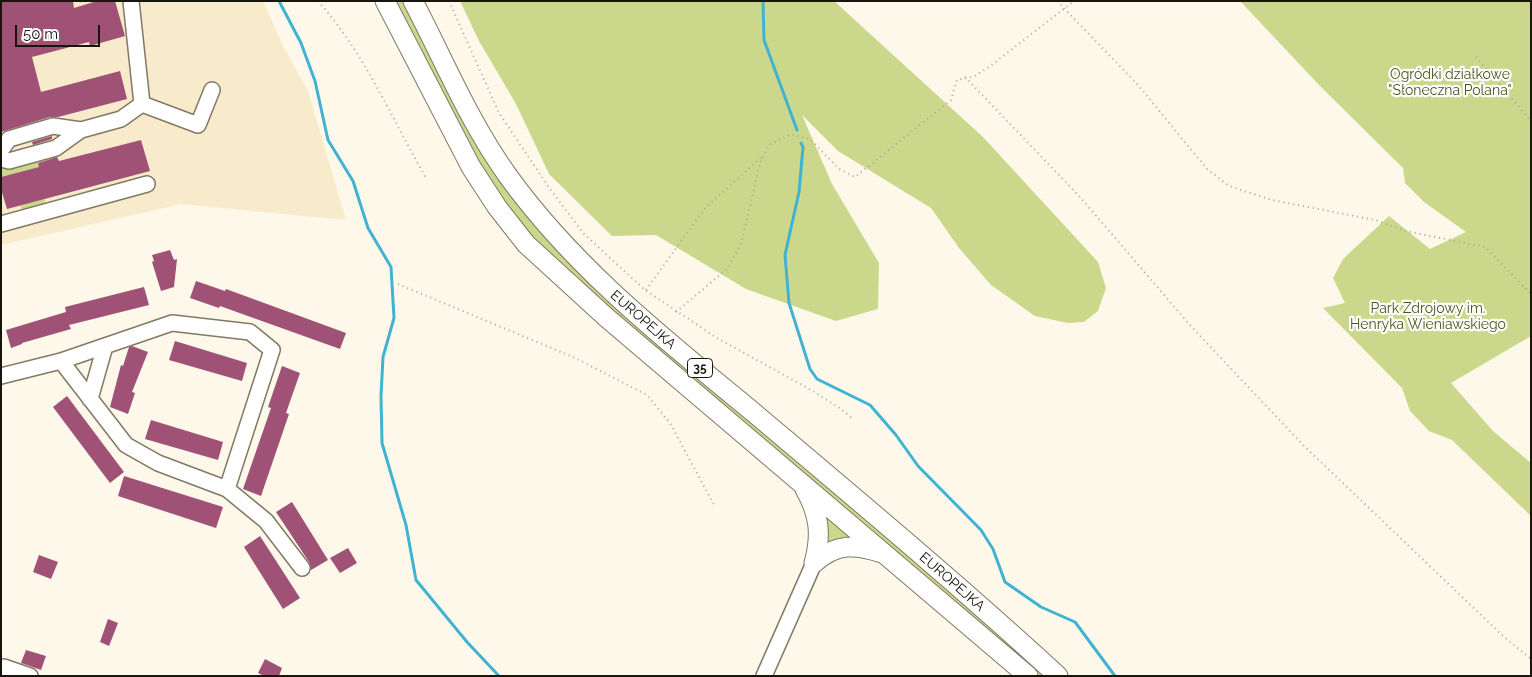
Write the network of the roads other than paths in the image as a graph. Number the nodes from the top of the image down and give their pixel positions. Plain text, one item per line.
1 (131, 1) edge
2 (385, 1) edge
3 (413, 1) edge
4 (212, 90) dead end
5 (142, 104) junction
6 (80, 130) junction
7 (1, 150) edge
8 (1, 158) edge
9 (147, 184) dead end
10 (1, 224) edge
11 (105, 346) junction
12 (61, 361) junction
13 (1, 376) edge
14 (90, 399) junction
15 (801, 481) junction
16 (227, 489) junction
17 (888, 555) junction
18 (814, 562) junction
19 (302, 568) dead end
20 (1, 669) edge
21 (30, 676) edge
22 (764, 676) edge
23 (1028, 676) edge
24 (1058, 676) edge

1 - 5 street
2 - 15 main road, EUROPEJKA / 35
3 - 24 main road, EUROPEJKA / 35
4 - 5 street
5 - 6 street
6 - 7 street
6 - 8 street
9 - 10 street
11 - 12 street
11 - 14 street
11 - 16 street
12 - 13 street
12 - 14 street
14 - 16 street
15 - 17 main road, EUROPEJKA / 35
15 - 18 main road
16 - 19 street
17 - 18 main road
17 - 23 main road, EUROPEJKA / 35
18 - 22 street
20 - 21 street

